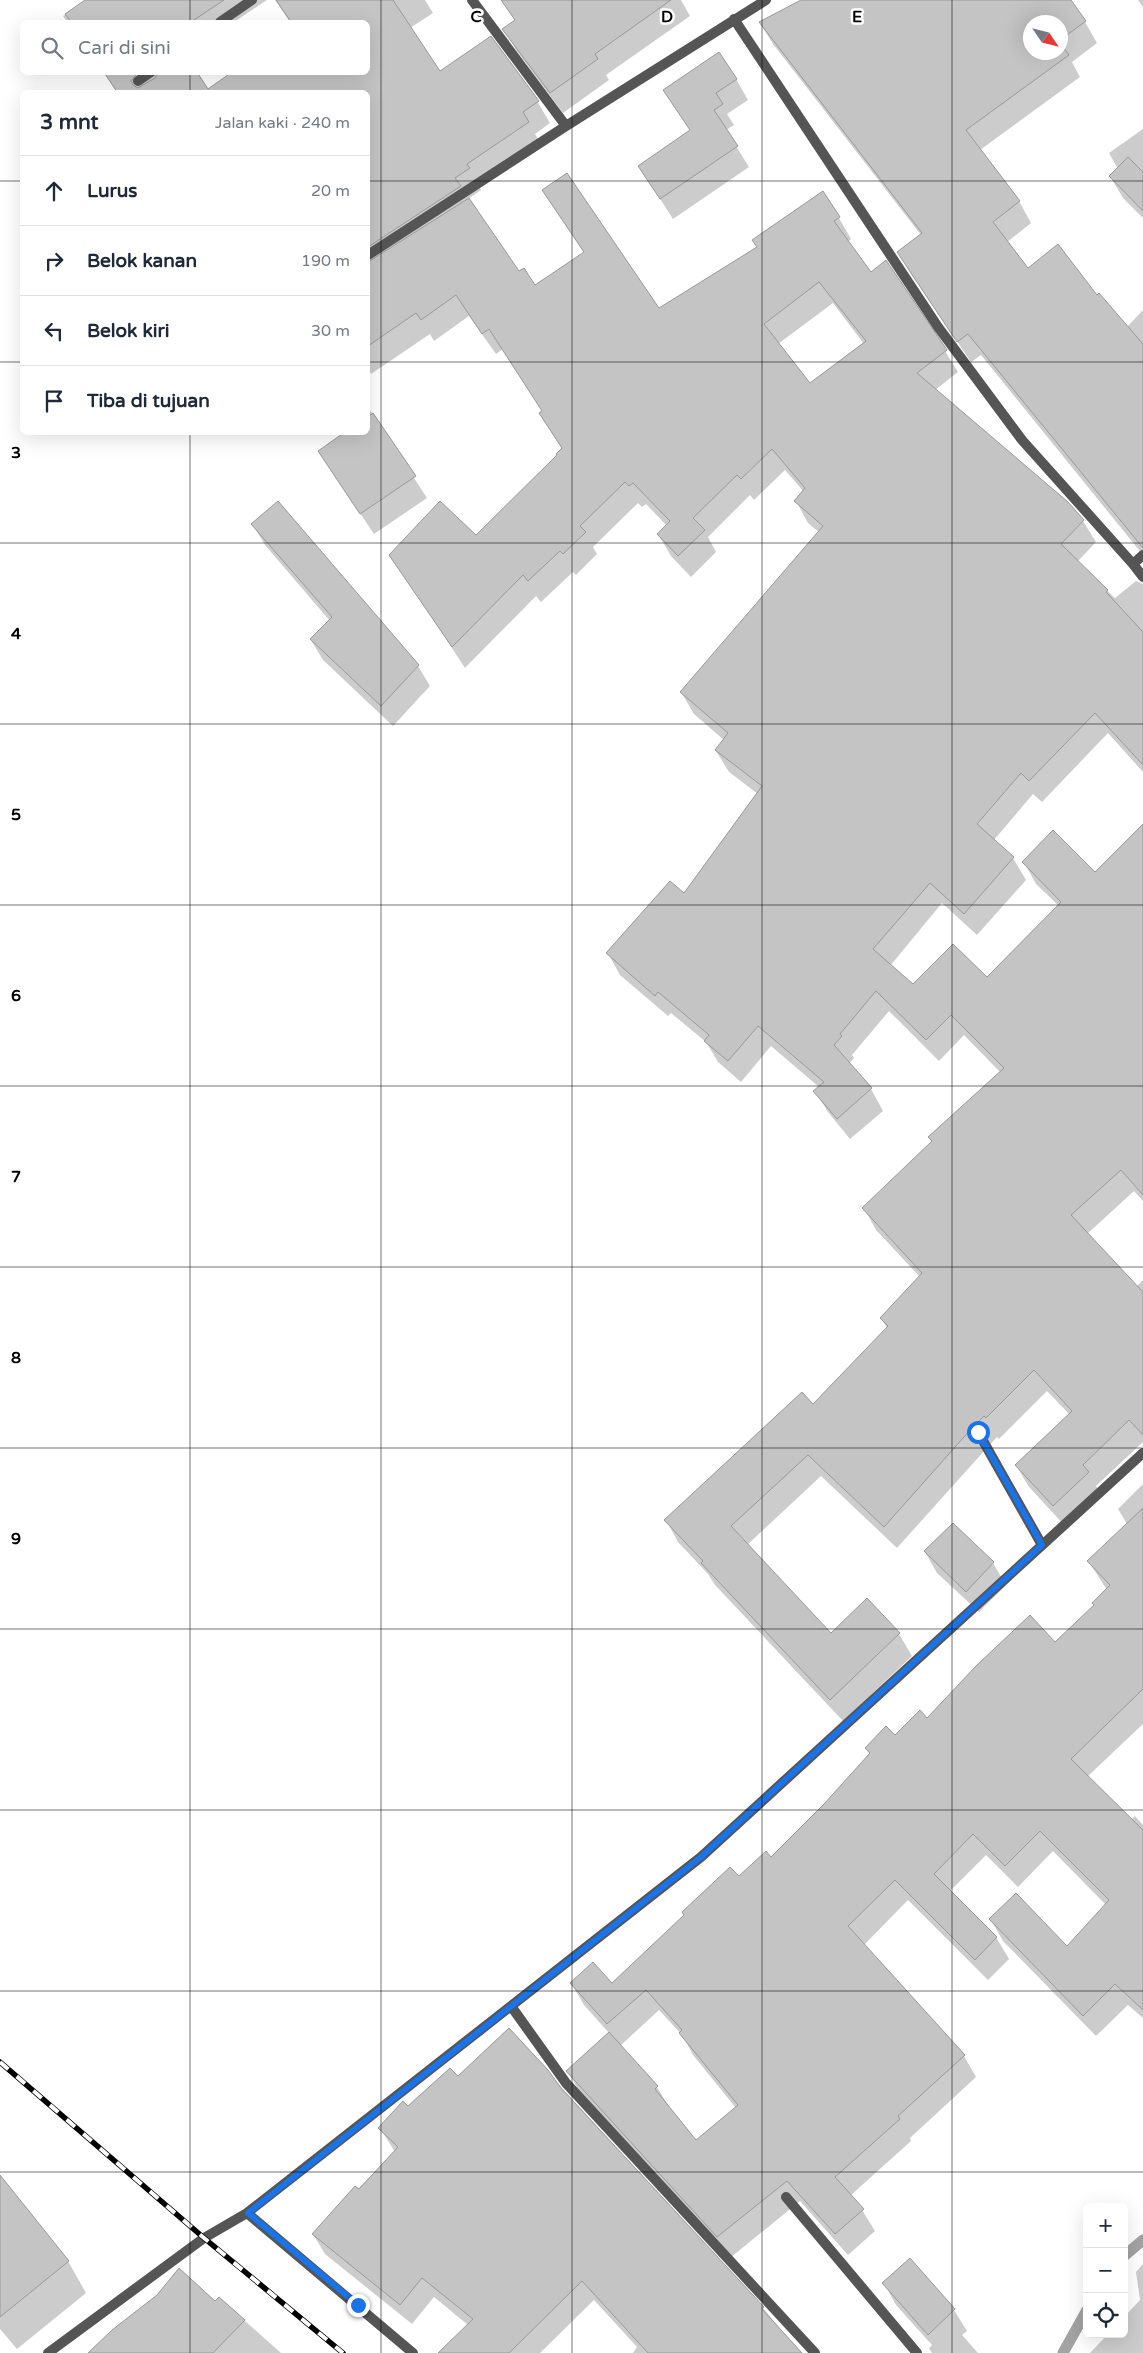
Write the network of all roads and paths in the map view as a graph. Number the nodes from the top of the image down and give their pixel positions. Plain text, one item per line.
1 (252, 0) edge
2 (472, 0) edge
3 (766, 0) edge
4 (734, 19) junction
5 (223, 20) edge
6 (147, 75) edge
7 (138, 81) dead end
8 (566, 126) junction
9 (370, 254) edge
10 (1143, 555) edge
11 (1133, 564) junction
12 (1143, 576) edge
13 (978, 1432) dead end
14 (1143, 1453) edge
15 (1042, 1545) junction
16 (512, 2006) junction
17 (786, 2197) dead end
18 (248, 2213) junction
19 (48, 2353) edge
20 (413, 2353) edge
21 (815, 2353) edge
22 (917, 2353) edge

1 - 5 street
2 - 8 street
3 - 4 street
4 - 8 street
4 - 11 street
6 - 7 street
8 - 9 street
10 - 11 street
11 - 12 street
13 - 15 street
14 - 15 street
15 - 16 street
16 - 18 street
16 - 21 street
17 - 22 street
18 - 19 street
18 - 20 street

